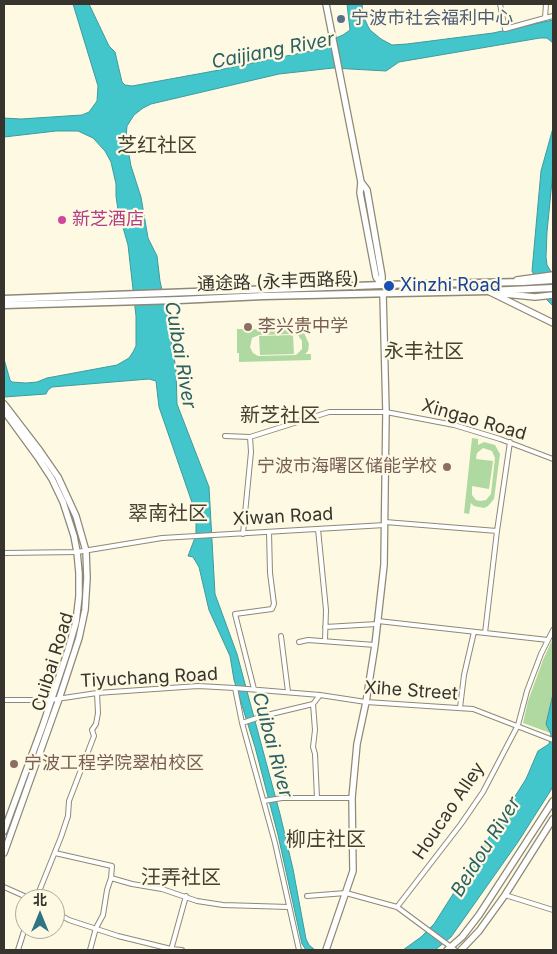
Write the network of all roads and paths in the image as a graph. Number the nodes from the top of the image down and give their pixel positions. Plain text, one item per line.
1 (326, 4) edge
2 (500, 4) edge
3 (546, 4) edge
4 (553, 16) edge
5 (545, 18) junction
6 (553, 275) edge
7 (553, 280) edge
8 (507, 282) junction
9 (382, 285) junction
10 (553, 288) edge
11 (488, 292) junction
12 (383, 294) junction
13 (553, 295) edge
14 (133, 298) junction
15 (5, 302) edge
16 (553, 323) edge
17 (4, 404) edge
18 (6, 410) edge
19 (386, 412) junction
20 (225, 436) dead end
21 (250, 437) junction
22 (510, 442) junction
23 (553, 459) edge
24 (385, 524) junction
25 (318, 529) junction
26 (497, 530) junction
27 (269, 532) junction
28 (243, 534) junction
29 (86, 551) junction
30 (4, 552) edge
31 (77, 552) junction
32 (378, 623) junction
33 (325, 627) junction
34 (553, 630) edge
35 (474, 632) junction
36 (485, 633) junction
37 (281, 636) dead end
38 (325, 640) junction
39 (548, 640) junction
40 (299, 642) dead end
41 (375, 645) junction
42 (235, 688) junction
43 (254, 689) junction
44 (288, 692) junction
45 (97, 693) junction
46 (320, 695) junction
47 (60, 698) junction
48 (4, 700) edge
49 (50, 700) junction
50 (366, 702) junction
51 (313, 704) junction
52 (460, 708) junction
53 (245, 722) junction
54 (518, 725) junction
55 (553, 740) edge
56 (317, 798) junction
57 (352, 798) junction
58 (265, 801) junction
59 (553, 801) edge
60 (553, 819) edge
61 (4, 831) edge
62 (4, 853) edge
63 (54, 853) junction
64 (111, 878) junction
65 (40, 889) edge
66 (346, 893) junction
67 (505, 895) junction
68 (186, 896) junction
69 (307, 896) dead end
70 (289, 907) junction
71 (397, 907) junction
72 (553, 910) edge
73 (65, 918) edge
74 (96, 928) junction
75 (327, 948) edge
76 (451, 949) edge
77 (90, 950) edge
78 (171, 950) edge
79 (182, 950) edge
80 (299, 950) edge
81 (461, 950) edge

1 - 9 main road
2 - 5 street
3 - 5 street
4 - 5 street
6 - 8 main road
7 - 8 main road, 通途路 (永丰西路段)
8 - 9 main road, 通途路 (永丰西路段)
9 - 14 main road, 通途路 (永丰西路段)
10 - 11 main road, 通途路 (永丰西路段)
11 - 12 main road, 通途路 (永丰西路段)
11 - 13 main road
11 - 16 main road
12 - 14 main road, 通途路 (永丰西路段)
12 - 19 main road
14 - 15 main road, 通途路 (永丰西路段)
17 - 18 main road, Cuibai Road
18 - 29 main road, Cuibai Road
18 - 31 main road, Cuibai Road
19 - 21 street, Xingao Road
19 - 22 street, Xingao Road
19 - 24 main road
20 - 21 street, Xingao Road
21 - 28 street
22 - 23 street, Xingao Road
22 - 26 street
24 - 25 street, Xiwan Road
24 - 26 street, Xiwan Road
24 - 32 main road
25 - 27 street, Xiwan Road
25 - 33 street
26 - 36 street
27 - 28 street, Xiwan Road
27 - 43 street
28 - 29 street, Xiwan Road
29 - 31 street, Xiwan Road
29 - 47 main road, Cuibai Road
30 - 31 street, Xiwan Road
31 - 49 main road, Cuibai Road
32 - 33 street
32 - 35 street
32 - 41 main road
33 - 38 street
34 - 39 street, Houcao Alley
35 - 36 street
35 - 52 street
36 - 39 street
37 - 44 street
38 - 40 street
38 - 41 street
39 - 54 street, Houcao Alley
41 - 50 main road
42 - 43 street, Tiyuchang Road
42 - 45 street, Tiyuchang Road
42 - 53 street
43 - 44 street, Xihe Street
44 - 46 street, Xihe Street
45 - 47 street, Tiyuchang Road
45 - 63 street
46 - 50 street, Xihe Street
46 - 51 street
47 - 49 street, Tiyuchang Road
47 - 62 main road, Cuibai Road
48 - 49 street, Tiyuchang Road
49 - 61 main road, Cuibai Road
50 - 52 street, Xihe Street
50 - 57 main road
51 - 53 street
51 - 56 street
52 - 54 street, Xihe Street
53 - 58 street
54 - 55 street, Xihe Street
54 - 71 street, Houcao Alley
56 - 57 street
56 - 58 street
57 - 66 main road
58 - 70 street
59 - 76 main road
60 - 67 main road
63 - 64 street
63 - 65 street
64 - 68 street
64 - 74 street
66 - 69 street
66 - 71 street
66 - 75 main road
67 - 72 street
67 - 81 main road
68 - 70 street
68 - 78 street
70 - 80 street
71 - 76 street
73 - 74 street
74 - 77 street
74 - 78 street
78 - 79 street

